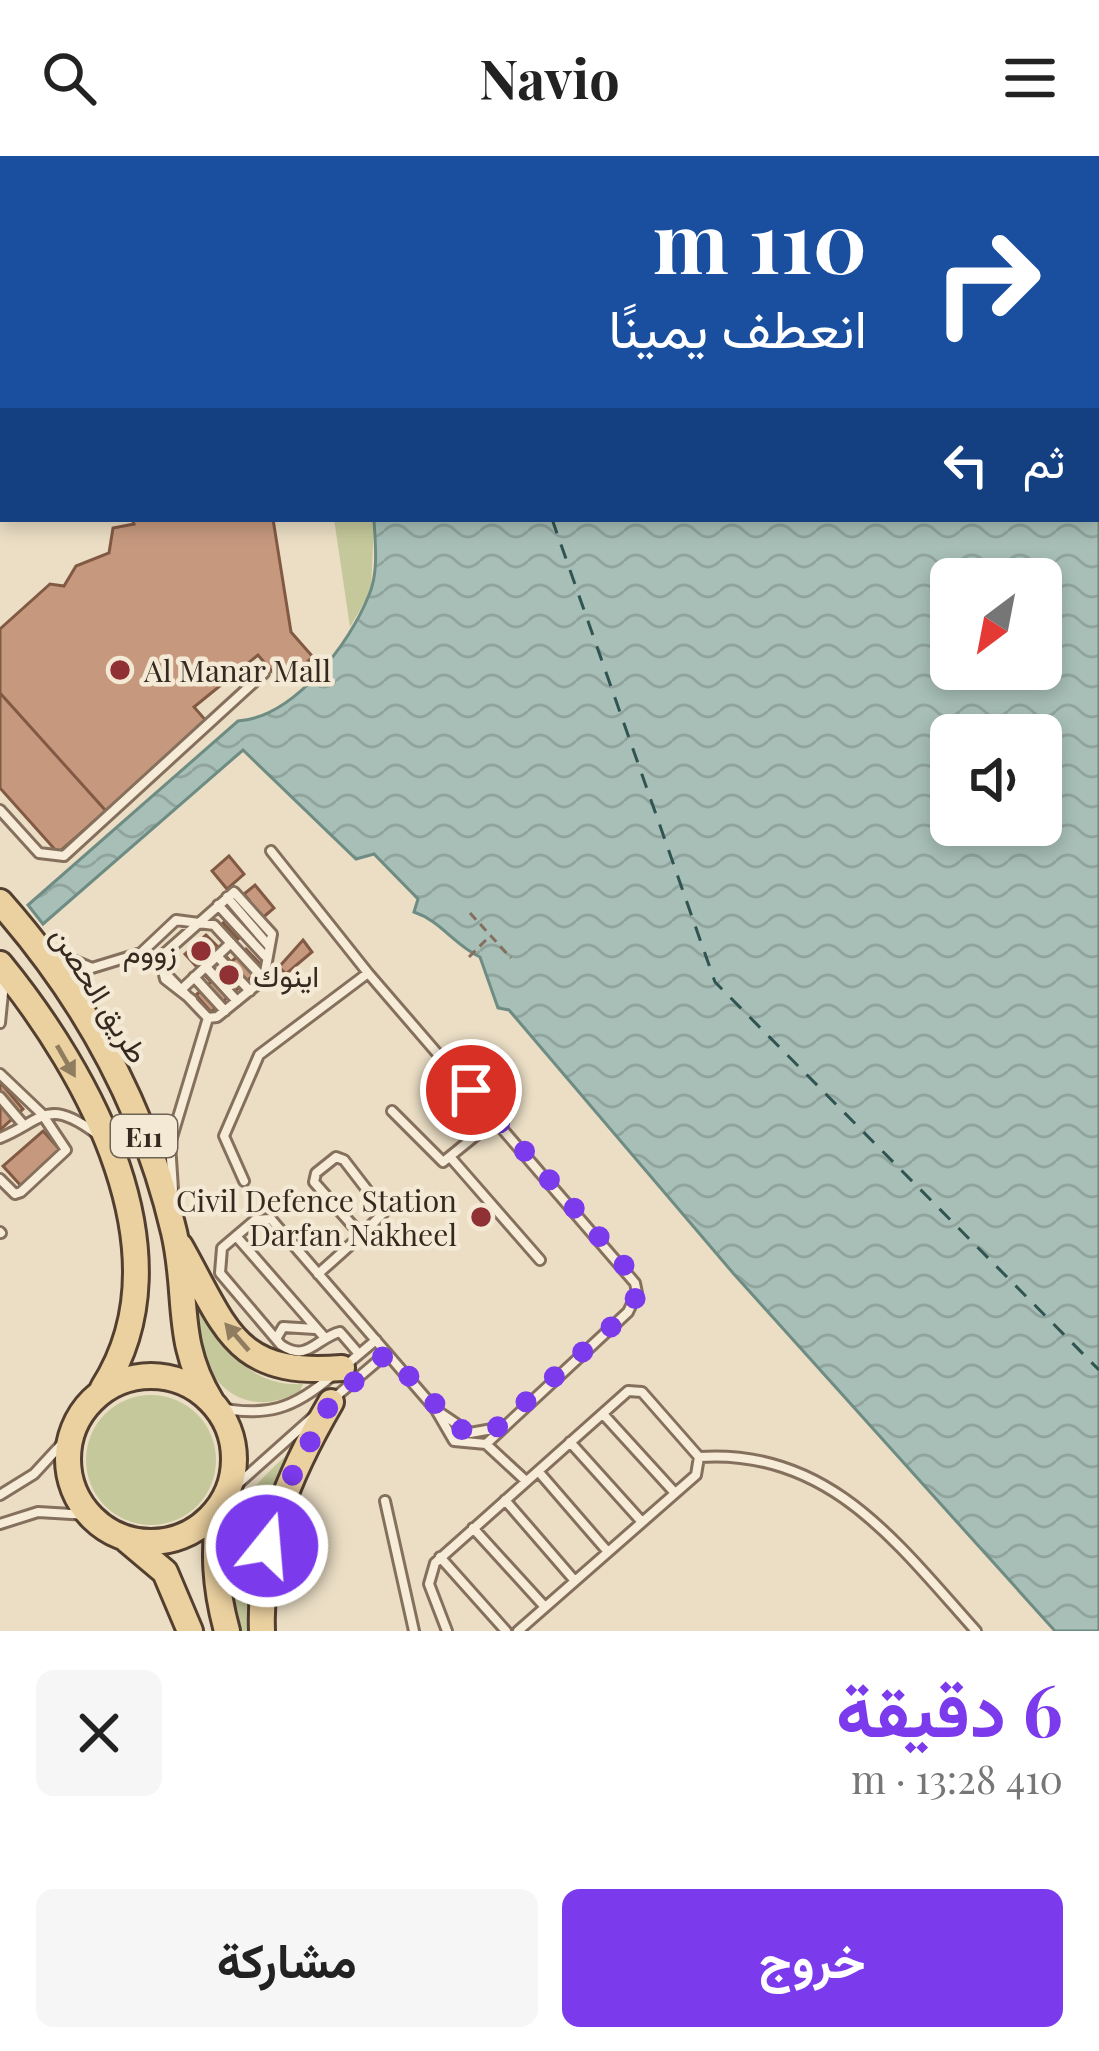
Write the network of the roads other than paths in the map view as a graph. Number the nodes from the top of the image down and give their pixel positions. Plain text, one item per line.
1 (264, 674) dead end
2 (0, 810) edge
3 (271, 851) dead end
4 (0, 902) edge
5 (218, 905) junction
6 (203, 920) junction
7 (36, 942) junction
8 (231, 943) junction
9 (141, 952) junction
10 (267, 952) junction
11 (218, 956) junction
12 (159, 963) junction
13 (2, 967) edge
14 (206, 967) junction
15 (368, 973) junction
16 (194, 977) junction
17 (264, 979) junction
18 (183, 987) junction
19 (250, 991) junction
20 (194, 1000) junction
21 (237, 1001) junction
22 (225, 1011) junction
23 (208, 1018) junction
24 (0, 1023) edge
25 (0, 1074) edge
26 (0, 1097) edge
27 (392, 1111) dead end
28 (42, 1114) junction
29 (496, 1119) junction
30 (0, 1120) edge
31 (23, 1124) junction
32 (11, 1133) junction
33 (0, 1138) edge
34 (109, 1144) junction
35 (451, 1158) junction
36 (0, 1179) edge
37 (244, 1181) dead end
38 (236, 1235) junction
39 (361, 1235) junction
40 (176, 1238) junction
41 (540, 1260) dead end
42 (318, 1274) junction
43 (317, 1329) junction
44 (325, 1338) junction
45 (276, 1339) junction
46 (376, 1340) junction
47 (387, 1353) junction
48 (351, 1361) junction
49 (101, 1391) junction
50 (331, 1402) junction
51 (213, 1404) junction
52 (436, 1410) junction
53 (603, 1414) junction
54 (505, 1425) junction
55 (70, 1435) junction
56 (570, 1442) junction
57 (486, 1444) junction
58 (699, 1457) junction
59 (538, 1471) junction
60 (526, 1481) junction
61 (675, 1493) junction
62 (0, 1495) edge
63 (225, 1499) junction
64 (505, 1500) junction
65 (385, 1501) dead end
66 (88, 1515) junction
67 (642, 1522) junction
68 (0, 1524) edge
69 (473, 1528) junction
70 (125, 1538) junction
71 (608, 1552) junction
72 (440, 1557) junction
73 (575, 1581) junction
74 (545, 1607) junction
75 (190, 1631) edge
76 (227, 1631) edge
77 (262, 1631) edge
78 (414, 1631) edge
79 (447, 1631) edge
80 (506, 1631) edge
81 (518, 1631) edge
82 (976, 1631) edge

1 - 2 lane
3 - 15 lane
4 - 7 main road, طريق الحصن / E11
5 - 6 lane
5 - 10 lane
5 - 10 lane
6 - 8 lane
6 - 9 lane
6 - 12 lane
7 - 9 lane
7 - 40 main road, طريق الحصن / E11
8 - 11 lane
8 - 17 lane
9 - 12 lane
10 - 17 lane
11 - 14 lane
11 - 19 lane
12 - 18 lane
12 - 20 lane
13 - 24 lane
13 -> 34 main road, E11
14 - 16 lane
14 - 21 lane
15 - 29 lane
15 - 37 lane
16 - 18 lane
16 - 22 lane
17 - 19 lane
18 - 20 lane
19 - 21 lane
20 - 23 lane
21 - 22 lane
22 - 23 lane
23 - 40 lane
25 - 28 lane
26 - 31 lane
27 - 35 lane
28 - 31 lane
28 - 34 lane
28 - 36 lane
29 - 35 lane
29 - 54 lane
30 - 32 lane
31 - 32 lane
32 - 33 lane
34 - 49 main road, E11
35 - 41 lane
38 - 42 lane
38 - 43 lane
38 - 45 lane
39 - 39 lane
39 - 42 lane
48 -> 40 main road
40 - 51 main road, طريق الحصن / E11
42 - 46 lane
43 - 44 lane
43 - 45 lane
44 - 45 lane
44 - 48 lane
46 - 47 lane
46 - 48 lane
47 - 50 lane
47 - 52 lane
48 - 51 lane
49 - 51 main road
49 - 55 main road
50 - 63 lane
50 - 77 main road
51 - 63 main road
52 - 54 lane
52 - 57 lane
53 - 56 lane
53 - 58 lane
53 - 61 lane
54 - 57 lane
55 - 62 lane
55 - 66 main road
56 - 59 lane
56 - 67 lane
57 - 60 lane
58 - 61 lane
58 - 82 lane
59 - 60 lane
59 - 71 lane
60 - 64 lane
61 - 67 lane
63 - 70 main road
63 - 76 main road
64 - 69 lane
64 - 73 lane
65 - 78 lane
66 - 68 lane
66 - 70 main road
67 - 71 lane
69 - 72 lane
69 - 74 lane
70 - 75 main road
71 - 73 lane
72 - 79 lane
72 - 80 lane
73 - 74 lane
74 - 81 lane

